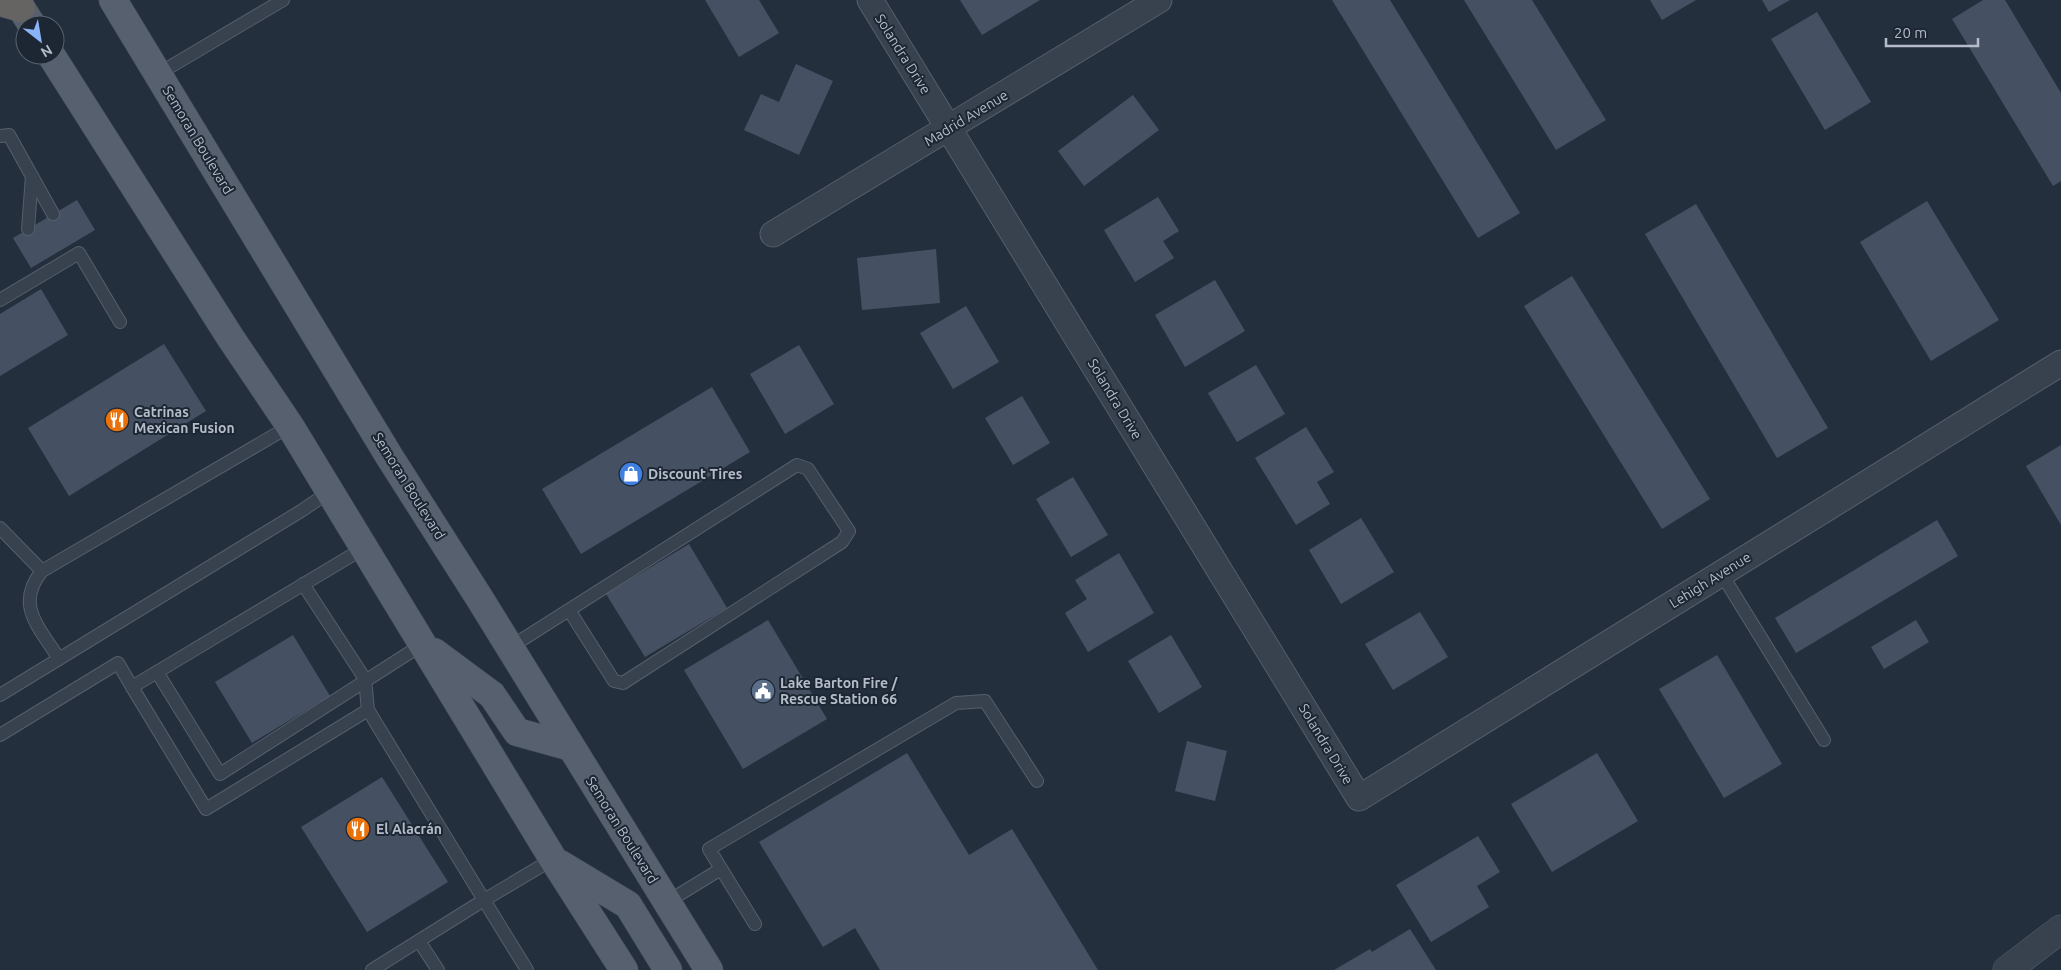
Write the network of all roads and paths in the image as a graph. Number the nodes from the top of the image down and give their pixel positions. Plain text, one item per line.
1 (113, 0) edge
2 (283, 0) edge
3 (870, 0) edge
4 (1158, 0) edge
5 (57, 65) edge
6 (158, 74) junction
7 (949, 128) junction
8 (0, 136) edge
9 (32, 176) junction
10 (53, 214) dead end
11 (28, 229) dead end
12 (773, 234) dead end
13 (1, 296) edge
14 (120, 322) dead end
15 (2061, 363) edge
16 (290, 426) junction
17 (329, 492) junction
18 (0, 528) edge
19 (364, 548) junction
20 (42, 571) junction
21 (1721, 573) junction
22 (304, 584) junction
23 (569, 610) junction
24 (422, 644) junction
25 (510, 648) junction
26 (59, 659) junction
27 (157, 672) junction
28 (365, 679) junction
29 (132, 687) junction
30 (0, 695) edge
31 (368, 710) junction
32 (0, 734) edge
33 (1824, 740) dead end
34 (571, 747) junction
35 (1037, 781) dead end
36 (1359, 798) joint
37 (553, 860) junction
38 (722, 869) junction
39 (484, 900) junction
40 (667, 902) junction
41 (755, 924) dead end
42 (2061, 929) edge
43 (419, 941) junction
44 (372, 970) edge
45 (438, 970) edge
46 (527, 970) edge
47 (624, 970) edge
48 (668, 970) edge
49 (709, 970) edge
50 (2007, 970) edge

1 - 6 main road, Semoran Boulevard
2 - 6 lane
3 - 7 street, Solandra Drive
4 - 7 street, Madrid Avenue
5 - 16 main road
6 - 25 main road, Semoran Boulevard
7 - 12 street, Madrid Avenue
7 - 36 street, Solandra Drive
8 - 9 lane
9 - 10 lane
9 - 11 lane
13 - 14 lane
15 - 21 street, Lehigh Avenue
16 - 17 main road
16 - 20 lane
17 - 19 main road
17 - 26 lane
18 - 20 lane
19 - 22 lane
19 - 24 main road
20 - 26 lane
21 - 33 lane
21 - 36 street, Lehigh Avenue
22 - 27 lane
22 - 28 lane
23 - 23 lane
23 - 25 lane
24 - 28 lane
24 - 34 main road
24 - 37 main road
25 - 34 main road, Semoran Boulevard
26 - 30 lane
27 - 28 lane
27 - 29 lane
28 - 31 lane
29 - 31 lane
29 - 32 lane
31 - 39 lane
34 - 40 main road, Semoran Boulevard
35 - 38 lane
37 - 39 lane
37 - 47 main road
37 - 48 main road
38 - 40 lane
38 - 41 lane
39 - 43 lane
39 - 46 lane
40 - 49 main road, Semoran Boulevard
42 - 50 street
43 - 44 lane
43 - 45 lane

